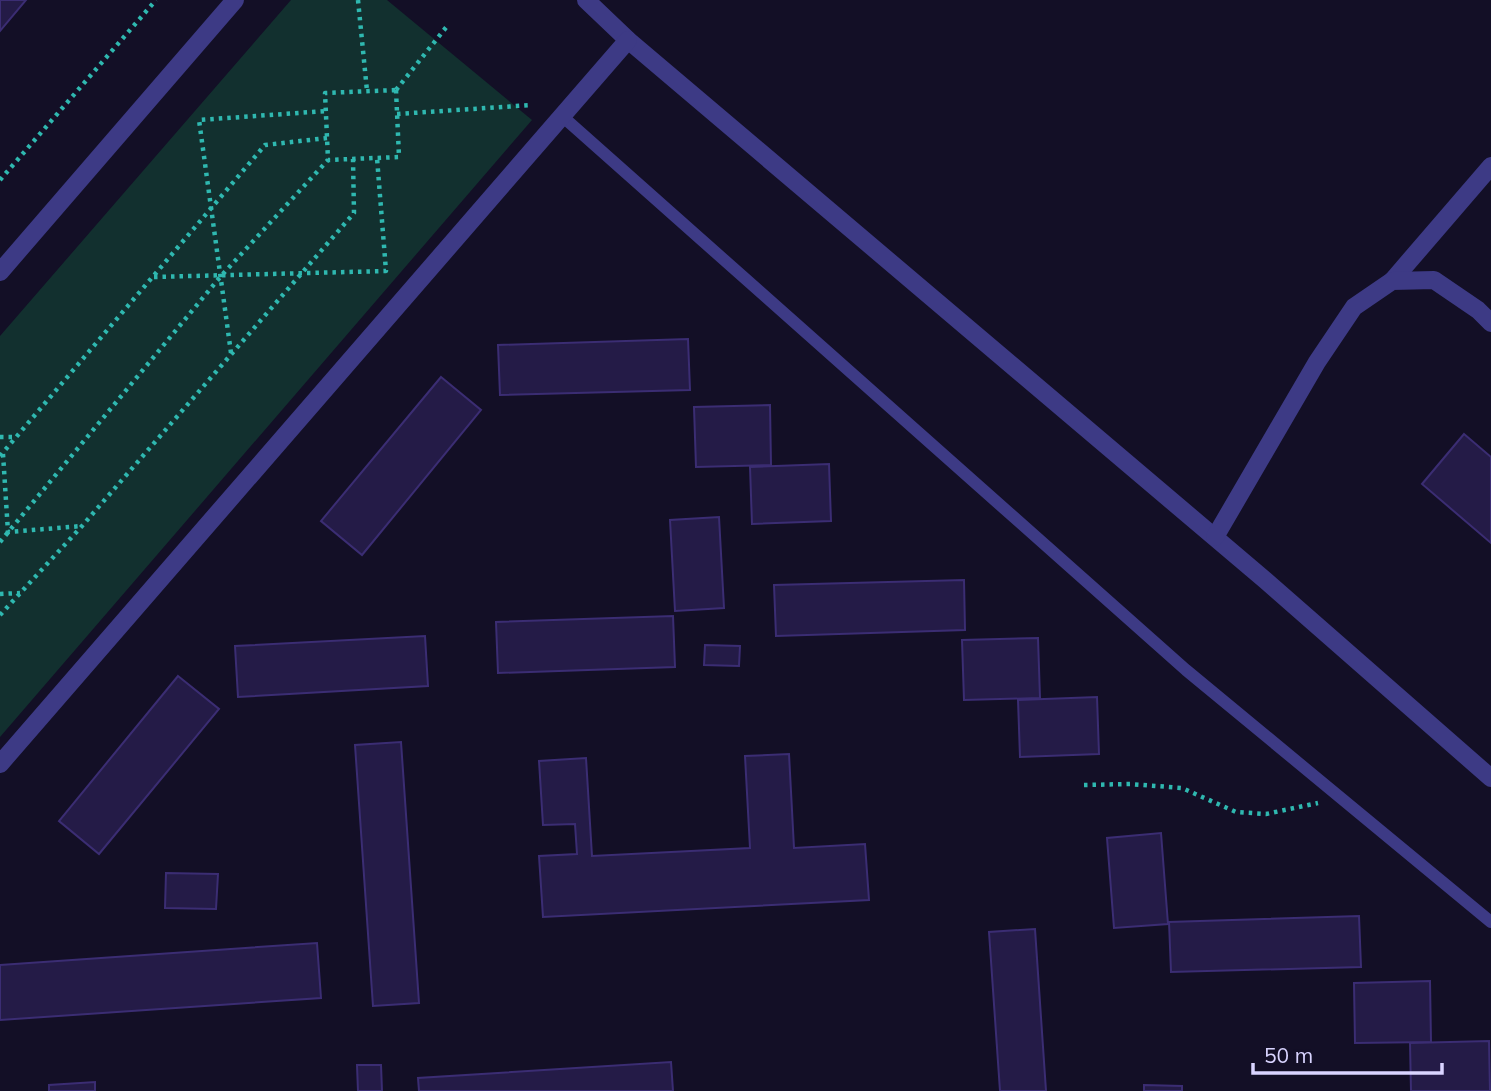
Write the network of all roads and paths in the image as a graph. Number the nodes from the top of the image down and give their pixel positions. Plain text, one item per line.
1 (156, 0) edge
2 (235, 0) edge
3 (358, 0) edge
4 (586, 0) edge
5 (448, 25) dead end
6 (628, 40) junction
7 (396, 90) junction
8 (367, 91) junction
9 (533, 105) dead end
10 (326, 111) junction
11 (397, 114) junction
12 (562, 116) junction
13 (327, 138) junction
14 (377, 158) junction
15 (353, 159) junction
16 (328, 160) junction
17 (1491, 166) edge
18 (0, 180) edge
19 (211, 207) junction
20 (0, 271) edge
21 (302, 273) junction
22 (221, 276) junction
23 (153, 277) junction
24 (1392, 281) junction
25 (1491, 323) edge
26 (232, 354) junction
27 (16, 437) junction
28 (0, 438) edge
29 (1, 455) edge
30 (82, 526) junction
31 (8, 532) junction
32 (1215, 537) junction
33 (0, 542) edge
34 (21, 593) junction
35 (0, 594) edge
36 (0, 615) edge
37 (0, 764) edge
38 (1491, 778) edge
39 (1084, 785) dead end
40 (1341, 798) junction
41 (1491, 922) edge

1 - 18 path
2 - 20 street
3 - 8 path
4 - 6 street
5 - 7 path
6 - 12 street
6 - 32 street
7 - 8 path
7 - 11 path
8 - 10 path
9 - 11 path
10 - 13 path
10 - 19 path
11 - 14 path
12 - 37 street
12 - 40 lane
13 - 16 path
13 - 19 path
14 - 15 path
14 - 21 path
15 - 16 path
15 - 21 path
16 - 22 path
17 - 24 street
19 - 22 path
19 - 23 path
21 - 22 path
21 - 26 path
22 - 23 path
22 - 26 path
22 - 31 path
23 - 27 path
24 - 25 street
24 - 32 street
26 - 30 path
27 - 28 path
27 - 29 path
29 - 31 path
30 - 31 path
30 - 34 path
31 - 33 path
32 - 38 street
34 - 35 path
34 - 36 path
39 - 40 path
40 - 41 lane

